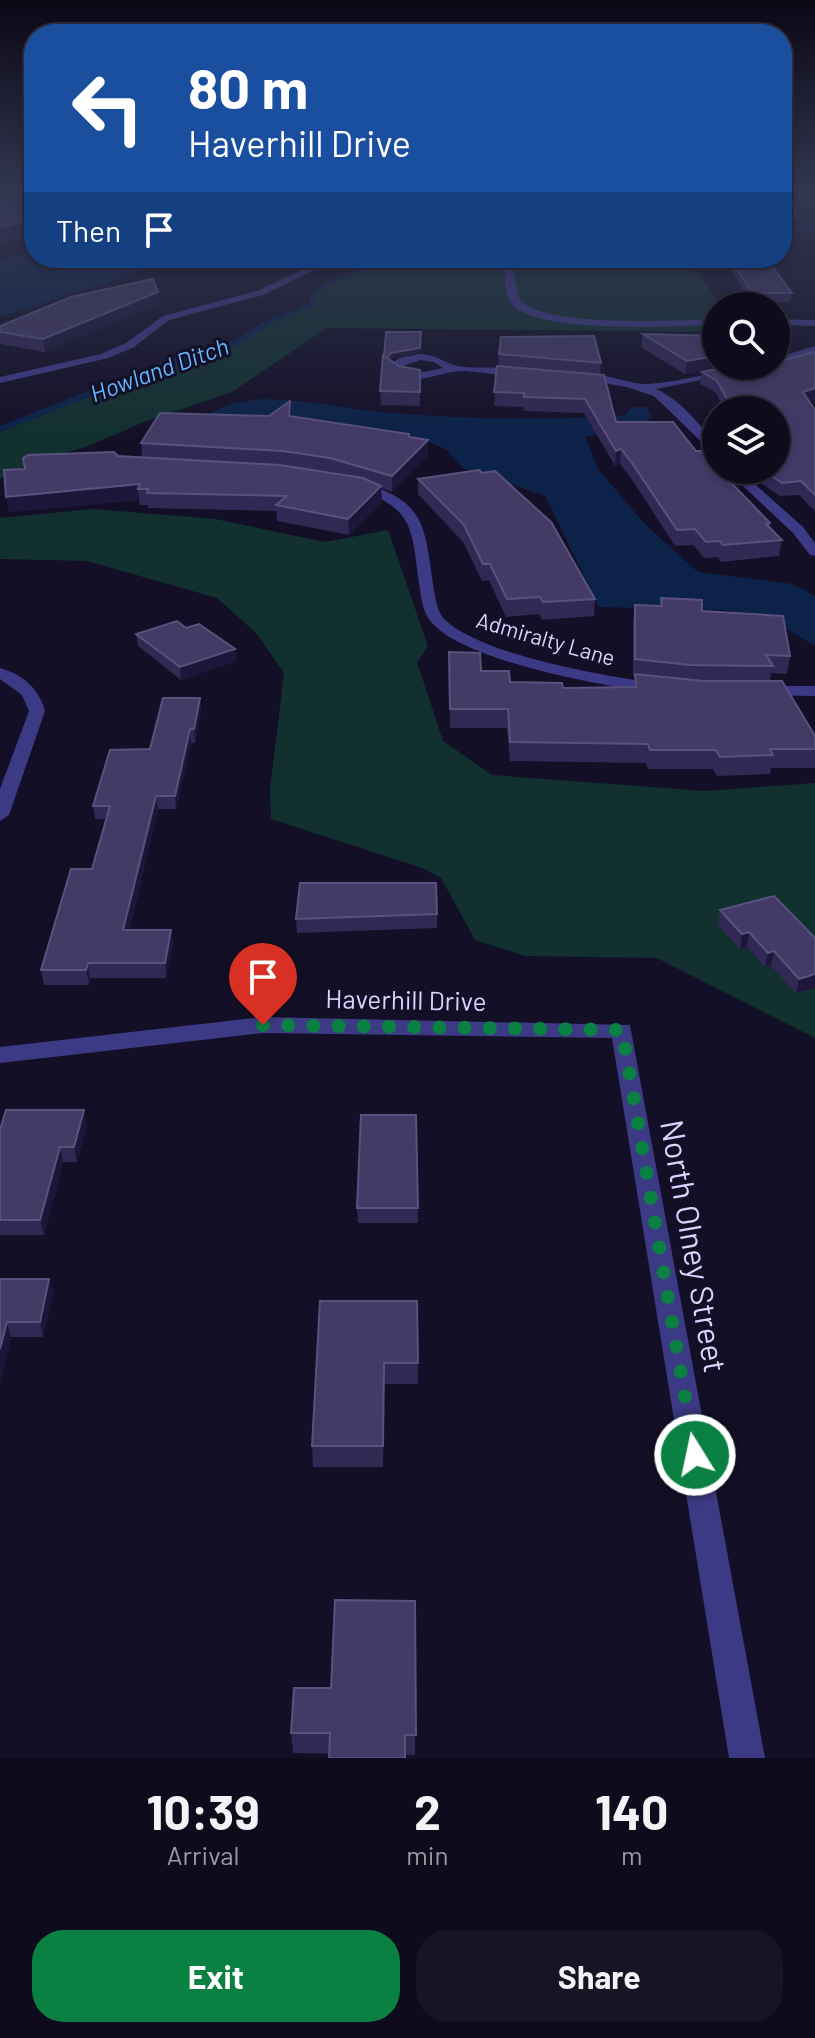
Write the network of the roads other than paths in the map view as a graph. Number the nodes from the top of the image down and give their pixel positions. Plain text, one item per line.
1 (294, 277) edge
2 (510, 277) edge
3 (702, 322) edge
4 (790, 322) edge
5 (815, 323) edge
6 (815, 349) edge
7 (790, 357) edge
8 (450, 369) dead end
9 (529, 375) edge
10 (561, 377) edge
11 (702, 377) edge
12 (0, 380) edge
13 (649, 387) junction
14 (702, 436) edge
15 (346, 484) edge
16 (747, 484) edge
17 (815, 529) edge
18 (798, 530) junction
19 (815, 552) edge
20 (0, 673) edge
21 (677, 690) edge
22 (746, 691) edge
23 (815, 691) edge
24 (0, 815) edge
25 (622, 1030) joint
26 (0, 1055) edge
27 (747, 1758) edge

1 - 12 street
2 - 3 street
4 - 5 street
6 - 7 street
8 - 9 street
10 - 13 street
11 - 13 street
13 - 14 street
15 - 21 street, Admiralty Lane
16 - 18 street
17 - 18 street
18 - 19 street
20 - 24 street
22 - 23 street
25 - 26 street, Haverhill Drive
25 - 27 street, North Olney Street

